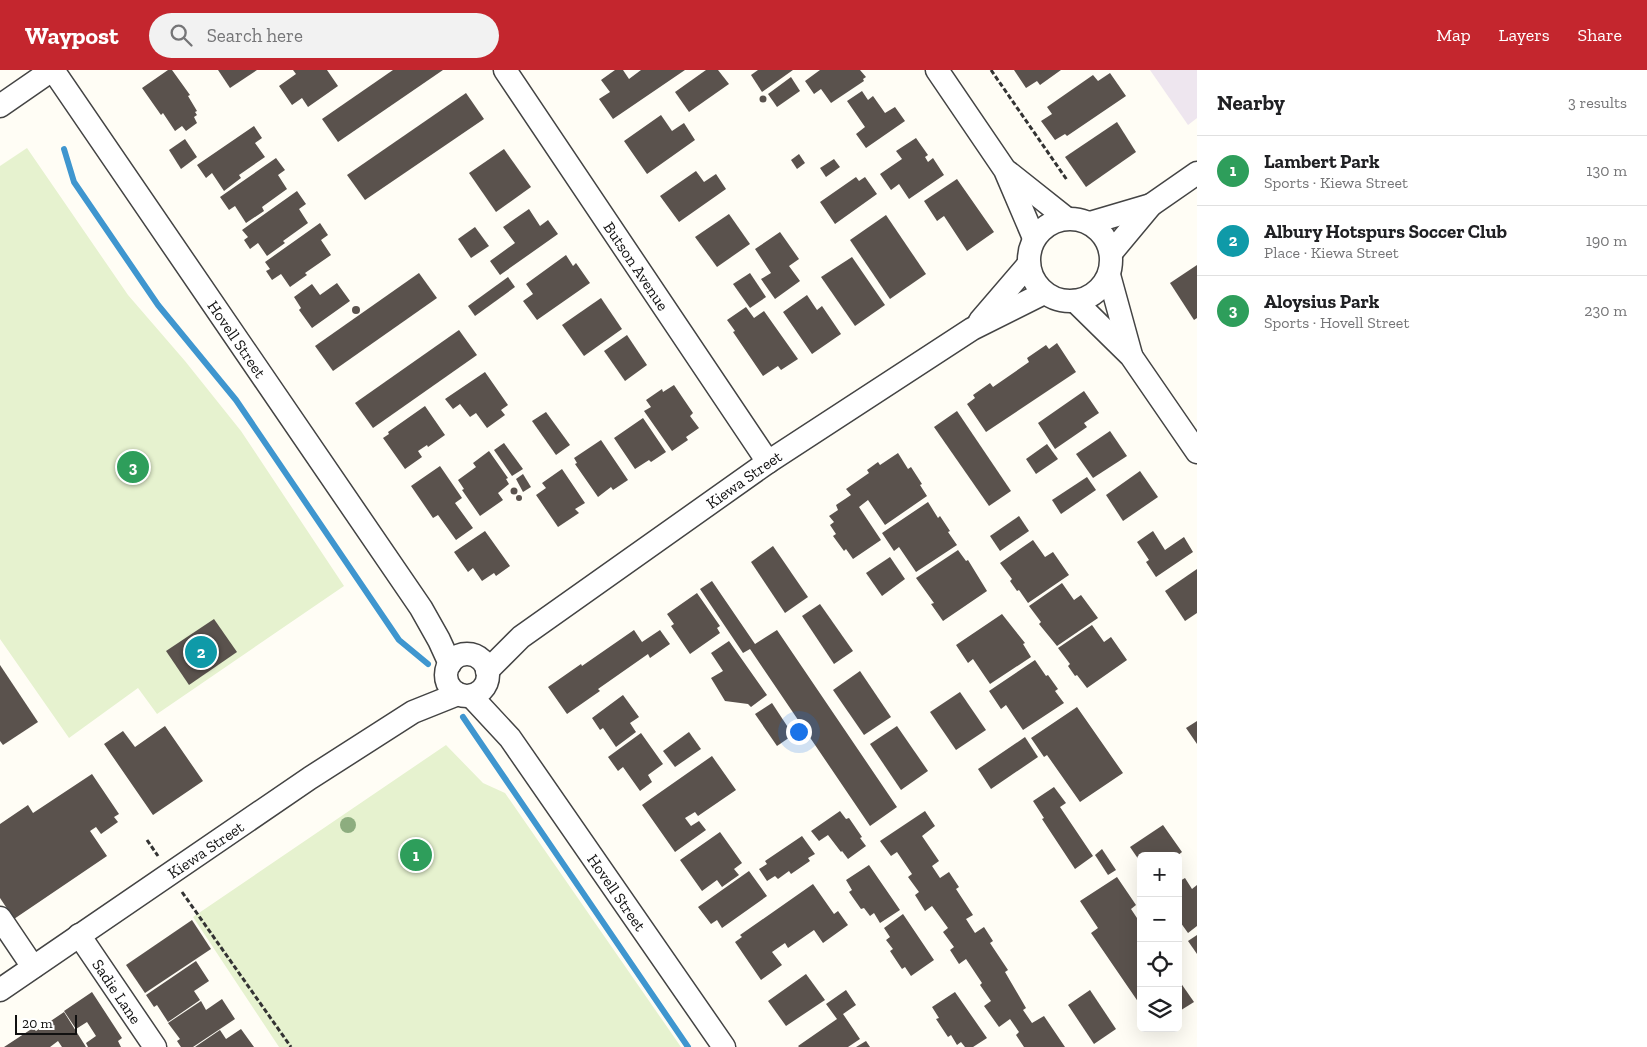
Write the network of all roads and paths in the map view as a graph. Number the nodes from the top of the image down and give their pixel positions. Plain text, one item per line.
1 (53, 70) edge
2 (505, 70) edge
3 (937, 70) edge
4 (991, 70) edge
5 (0, 106) edge
6 (1005, 170) junction
7 (1197, 174) edge
8 (1067, 180) dead end
9 (1151, 205) junction
10 (1066, 218) junction
11 (1090, 223) junction
12 (1034, 238) junction
13 (1110, 264) junction
14 (1028, 265) junction
15 (1044, 293) junction
16 (1075, 301) junction
17 (972, 329) junction
18 (1131, 356) junction
19 (1197, 452) edge
20 (768, 462) junction
21 (467, 674) junction
22 (147, 840) dead end
23 (170, 874) junction
24 (0, 918) edge
25 (78, 936) junction
26 (33, 967) junction
27 (0, 990) edge
28 (155, 1047) edge
29 (291, 1047) edge
30 (724, 1047) edge

1 - 5 street
1 - 21 street, Hovell Street
2 - 20 street, Butson Avenue
3 - 6 street
4 - 8 path
6 - 10 street
6 - 12 street
7 - 9 street
9 - 11 street
9 - 13 street
10 - 11 street
10 - 12 street
11 - 13 street
12 - 14 street
13 - 16 street
13 - 18 street
14 - 15 street
14 - 17 street, Kiewa Street
15 - 16 street
15 - 17 street, Kiewa Street
16 - 18 street
17 - 20 street, Kiewa Street
18 - 19 street
20 - 21 street, Kiewa Street
21 - 23 street, Kiewa Street
21 - 30 street, Hovell Street
22 - 23 path
23 - 25 street, Kiewa Street
23 - 29 path
24 - 26 street
25 - 26 street, Kiewa Street
25 - 28 street, Sadie Lane
26 - 27 street, Kiewa Street

